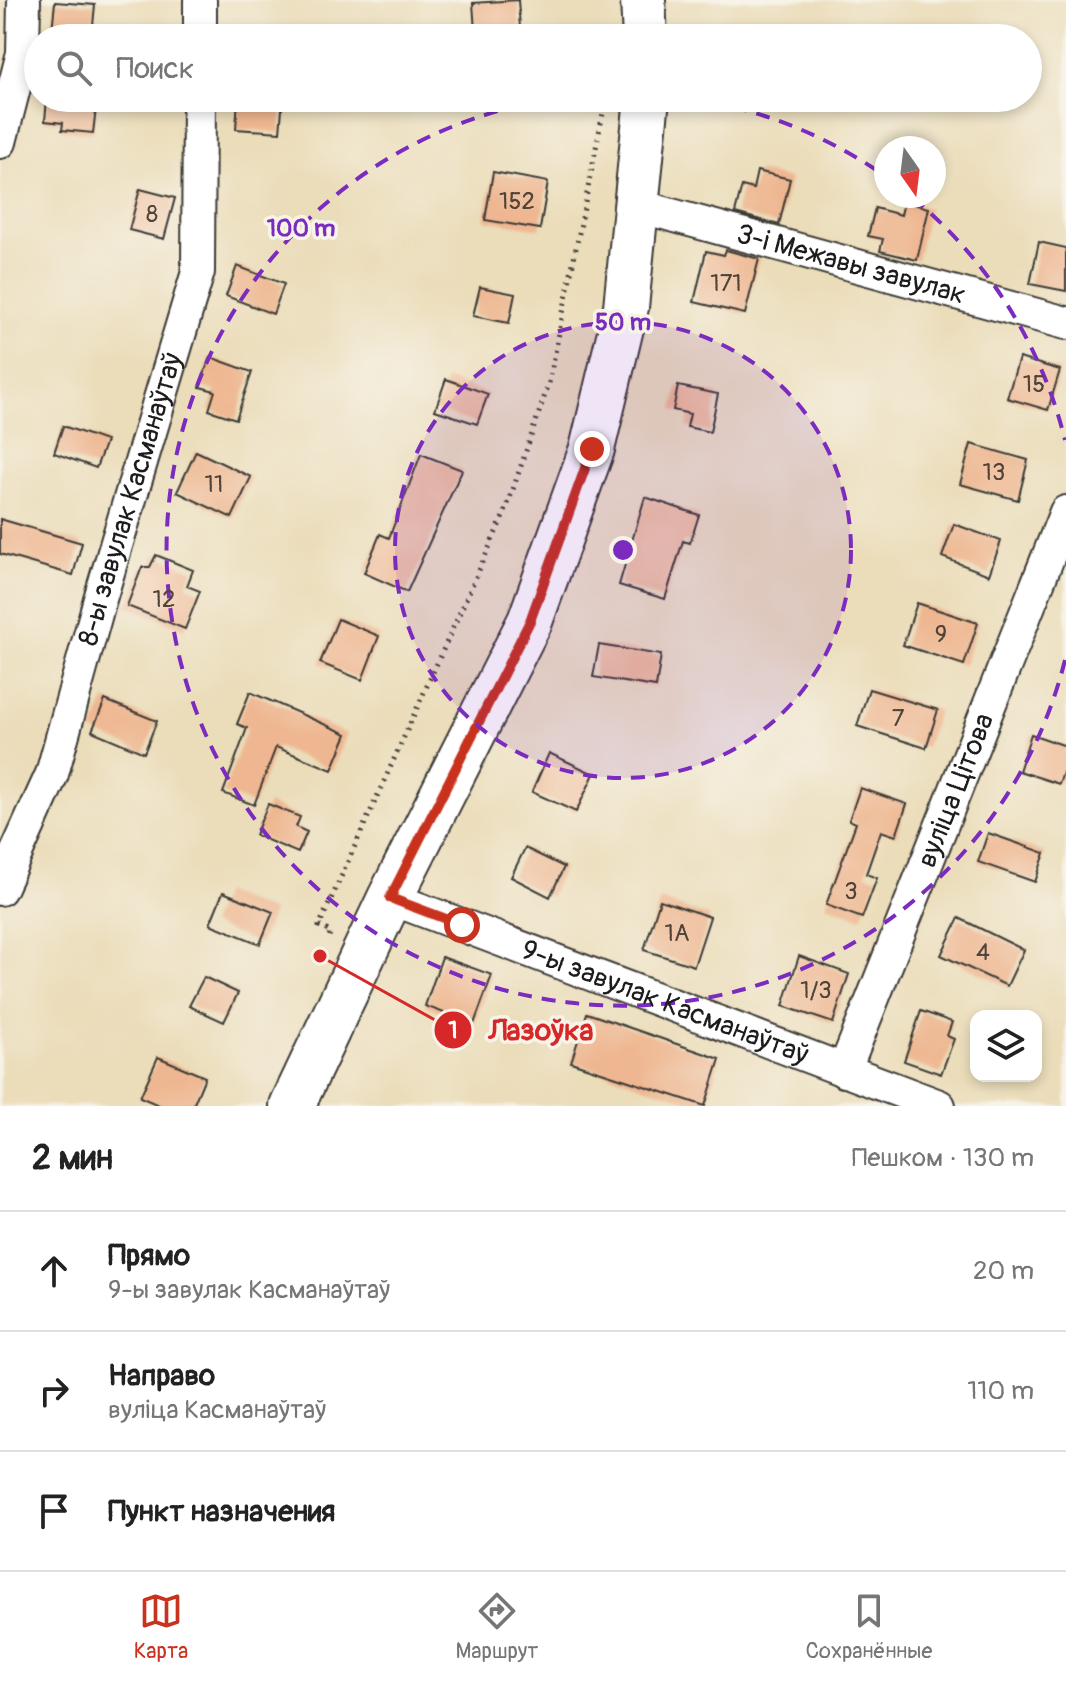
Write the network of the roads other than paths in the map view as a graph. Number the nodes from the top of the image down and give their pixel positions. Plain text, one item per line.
1 (24, 0) edge
2 (200, 0) edge
3 (643, 0) edge
4 (200, 24) edge
5 (644, 24) edge
6 (199, 112) edge
7 (645, 112) edge
8 (0, 142) edge
9 (635, 205) junction
10 (1066, 323) edge
11 (1066, 512) edge
12 (0, 889) edge
13 (390, 898) junction
14 (844, 1071) junction
15 (292, 1106) edge
16 (939, 1106) edge

1 - 8 street
2 - 4 street
3 - 5 main road
6 - 12 street, 8-ы завулак Касманаўтаў
7 - 9 main road
9 - 10 street, 3-і Межавы завулак
9 - 13 main road
11 - 14 street, вуліца Цітова
13 - 14 street, 9-ы завулак Касманаўтаў
13 - 15 main road
14 - 16 street, 9-ы завулак Касманаўтаў

